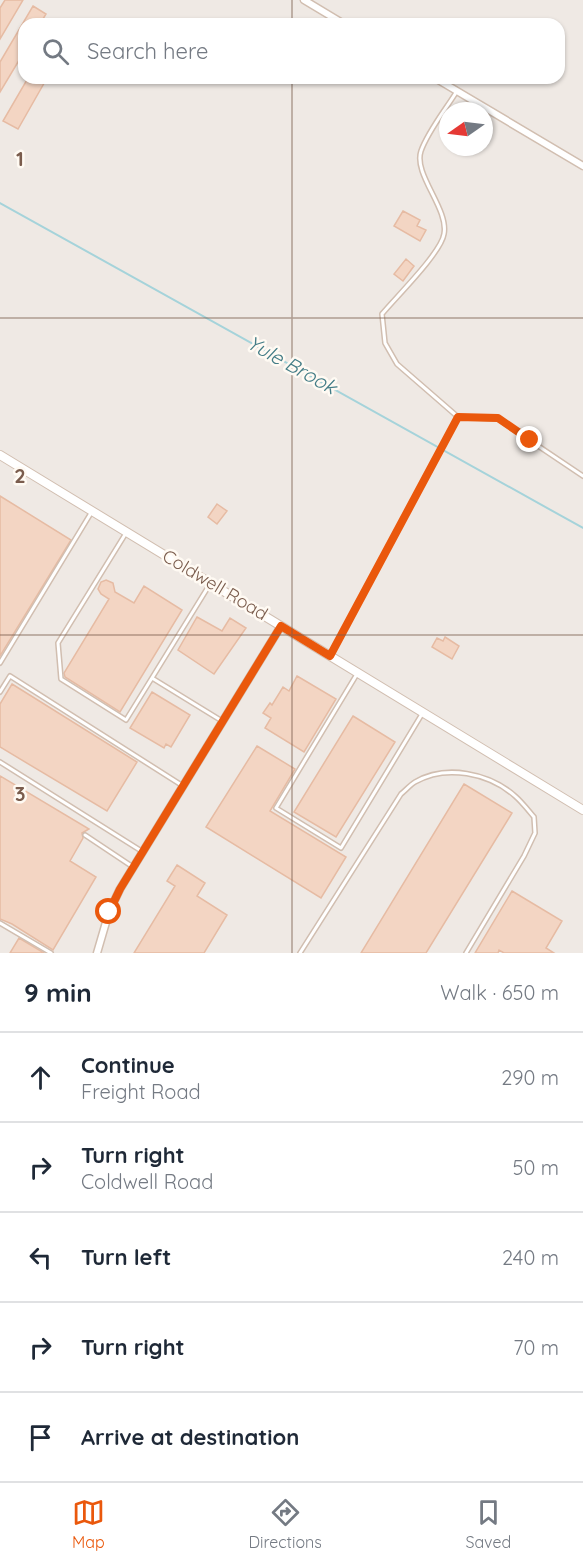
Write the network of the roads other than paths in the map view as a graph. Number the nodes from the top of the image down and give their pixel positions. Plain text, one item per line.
1 (304, 0) edge
2 (334, 18) edge
3 (445, 84) edge
4 (457, 91) junction
5 (583, 166) edge
6 (458, 417) junction
7 (0, 455) edge
8 (583, 476) edge
9 (93, 511) junction
10 (127, 531) junction
11 (211, 583) junction
12 (281, 626) junction
13 (330, 656) junction
14 (0, 663) edge
15 (357, 672) junction
16 (152, 678) junction
17 (0, 692) edge
18 (423, 712) junction
19 (223, 721) junction
20 (0, 762) edge
21 (183, 786) junction
22 (583, 810) edge
23 (85, 835) dead end
24 (143, 852) junction
25 (133, 867) junction
26 (0, 923) edge
27 (51, 953) edge
28 (97, 953) edge
29 (300, 953) edge
30 (466, 953) edge

1 - 2 street
3 - 4 street
4 - 5 street
4 - 6 lane
6 - 8 lane
6 - 13 lane
7 - 9 street, Coldwell Road
9 - 10 street, Coldwell Road
9 - 14 lane
10 - 11 street, Coldwell Road
10 - 16 lane
11 - 12 street, Coldwell Road
11 - 16 lane
12 - 13 street, Coldwell Road
12 - 19 street
13 - 15 street, Coldwell Road
15 - 18 street, Coldwell Road
15 - 18 lane
16 - 19 lane
17 - 21 lane
18 - 22 street, Coldwell Road
19 - 21 street
20 - 24 lane
21 - 24 street
23 - 25 lane
24 - 25 street
25 - 28 street
26 - 27 lane
29 - 30 lane

